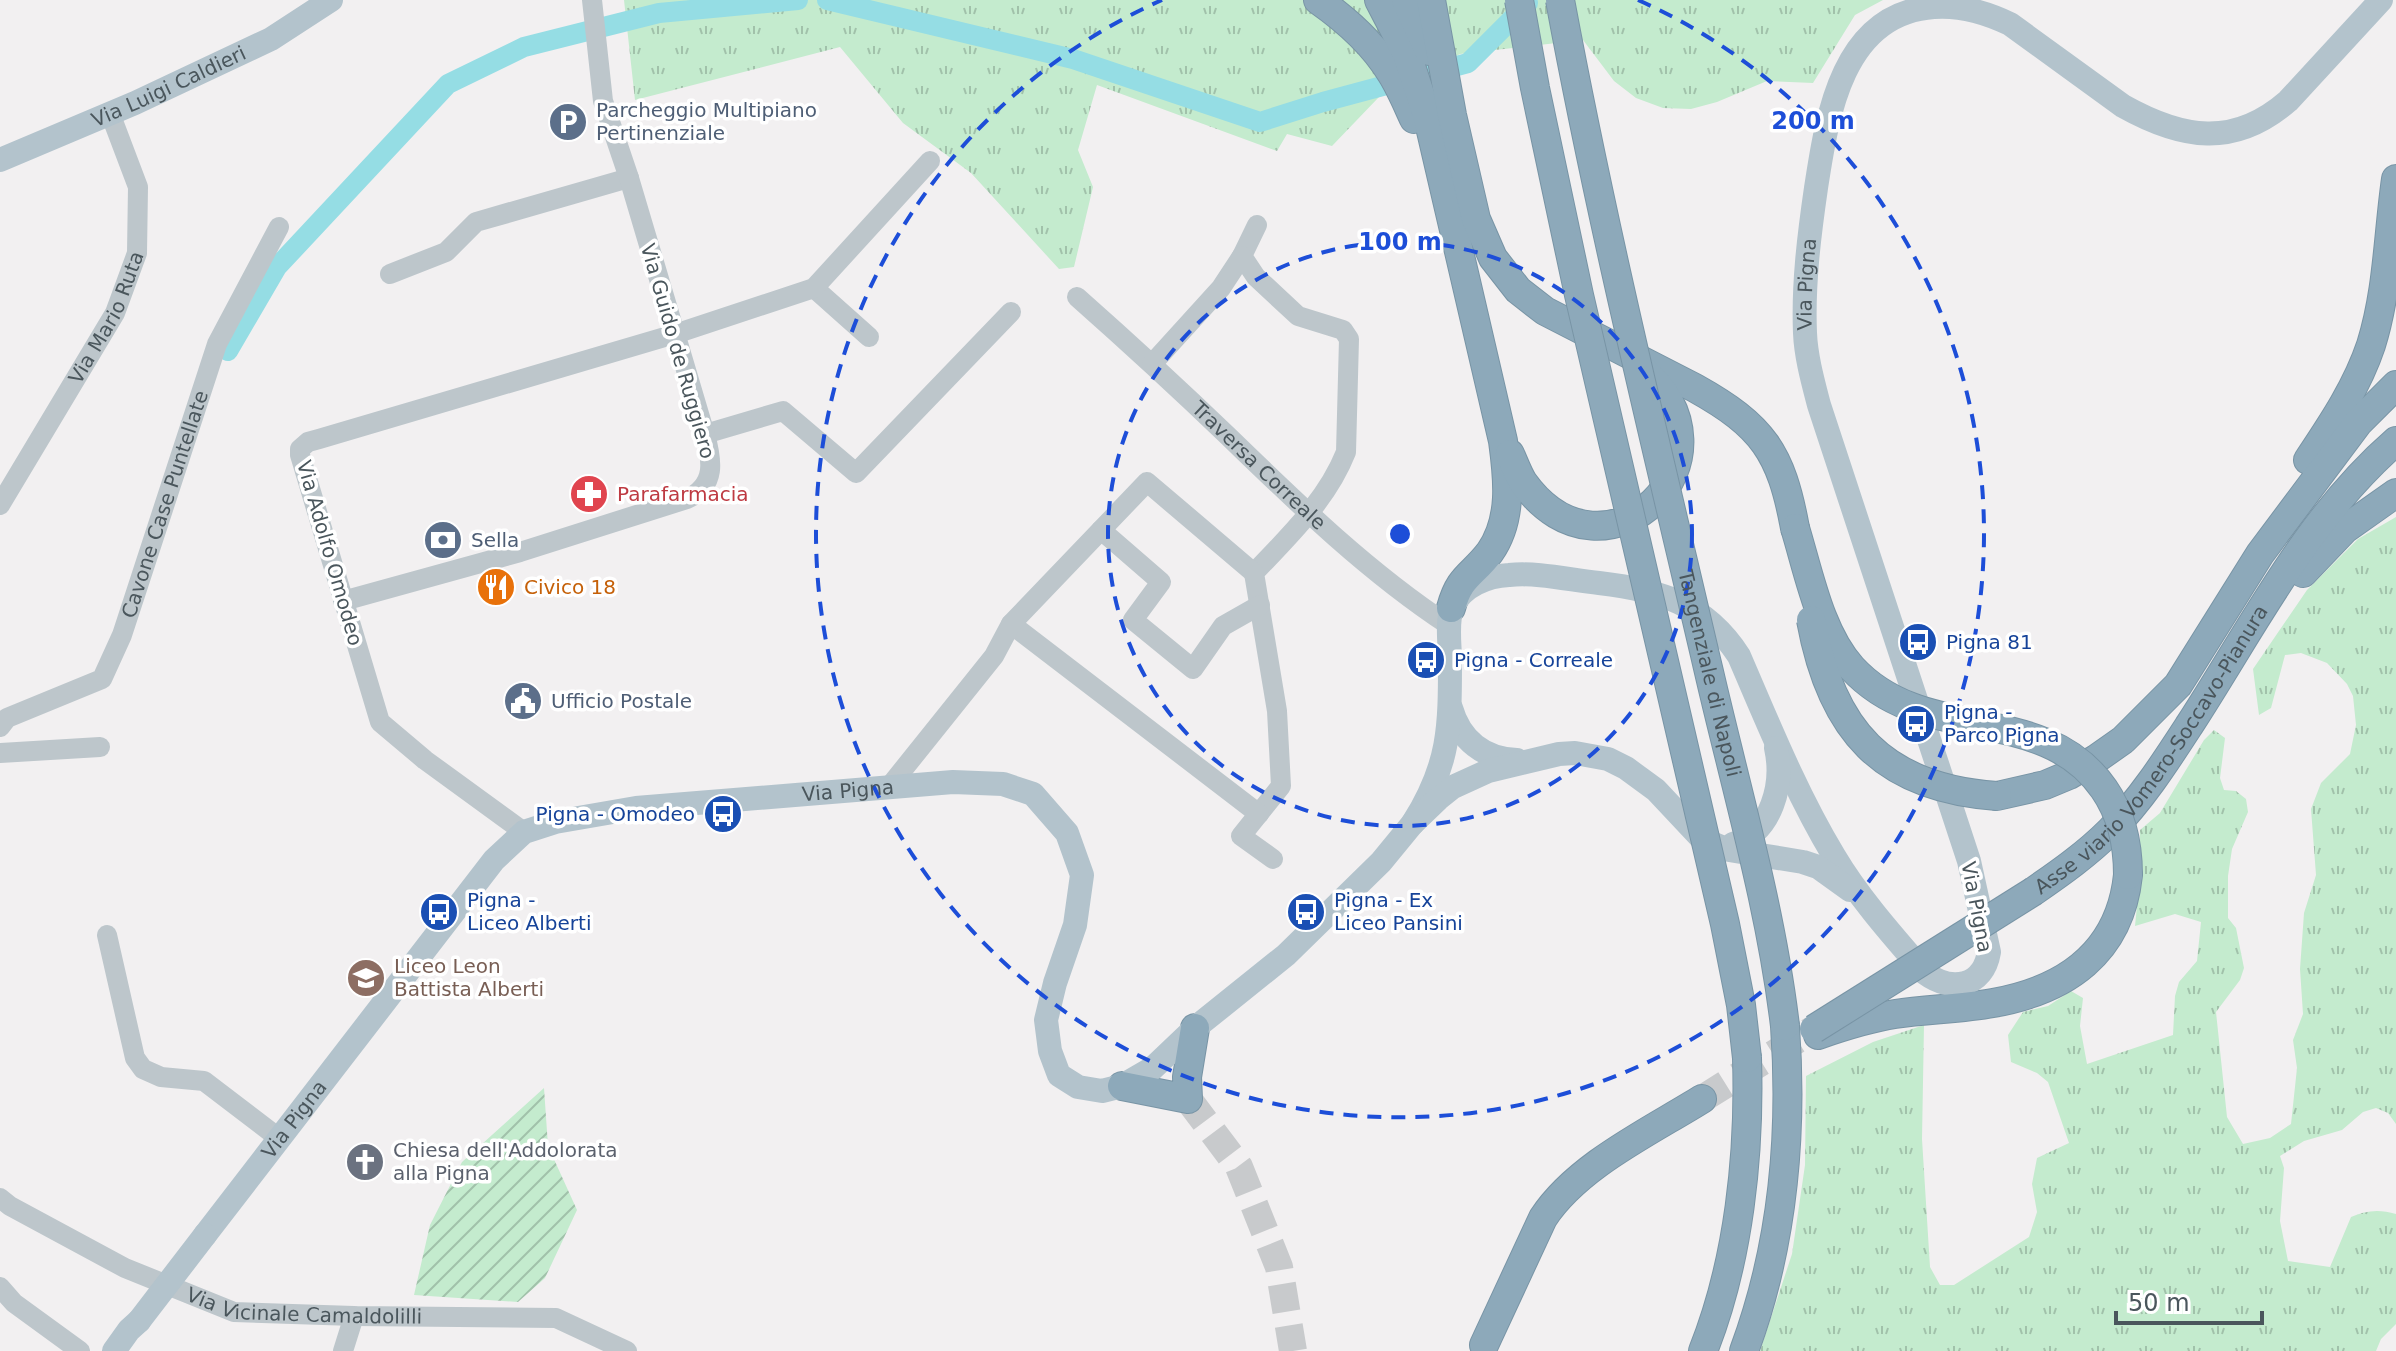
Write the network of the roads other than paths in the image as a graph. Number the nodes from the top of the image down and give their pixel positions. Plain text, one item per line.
1 (331, 0) edge
2 (592, 0) edge
3 (606, 0) edge
4 (1318, 0) edge
5 (1379, 0) edge
6 (1406, 0) edge
7 (1431, 0) edge
8 (1519, 0) edge
9 (1560, 0) edge
10 (2381, 0) edge
11 (110, 113) junction
12 (1452, 115) junction
13 (613, 127) junction
14 (0, 160) edge
15 (930, 161) dead end
16 (1441, 174) junction
17 (629, 178) junction
18 (2396, 179) edge
19 (1257, 225) dead end
20 (279, 227) dead end
21 (1242, 256) junction
22 (390, 274) dead end
23 (814, 288) junction
24 (1077, 297) dead end
25 (1011, 312) dead end
26 (675, 334) junction
27 (869, 337) dead end
28 (1613, 346) junction
29 (1152, 364) junction
30 (2396, 385) edge
31 (705, 434) junction
32 (1503, 441) junction
33 (2396, 441) edge
34 (3, 492) edge
35 (2396, 493) edge
36 (1309, 514) junction
37 (1795, 528) junction
38 (1101, 530) junction
39 (2259, 557) junction
40 (1254, 573) junction
41 (2279, 592) junction
42 (343, 601) junction
43 (1260, 605) junction
44 (1451, 617) junction
45 (1011, 624) junction
46 (1450, 702) junction
47 (1769, 724) junction
48 (0, 727) edge
49 (100, 747) dead end
50 (0, 753) edge
51 (1528, 761) junction
52 (889, 787) junction
53 (1259, 814) junction
54 (1413, 823) junction
55 (524, 832) junction
56 (1715, 846) junction
57 (1273, 859) dead end
58 (1868, 904) junction
59 (107, 935) dead end
60 (1195, 1028) junction
61 (1122, 1086) junction
62 (1702, 1099) tunnel mouth
63 (280, 1139) junction
64 (0, 1198) edge
65 (0, 1287) edge
66 (354, 1316) junction
67 (139, 1321) junction
68 (1484, 1345) dead end
69 (80, 1351) edge
70 (114, 1351) edge
71 (134, 1351) edge
72 (343, 1351) edge
73 (627, 1351) edge
74 (1703, 1351) edge
75 (1744, 1351) edge

1 - 11 main road, Via Luigi Caldieri
2 - 13 street, Via Guido de Ruggiero
3 - 13 street, Via Guido de Ruggiero
4 - 16 highway
5 - 16 highway
6 - 12 highway
7 - 12 highway
8 - 74 highway, Tangenziale di Napoli, bridge
9 - 75 highway, Tangenziale di Napoli, bridge
10 - 58 main road, Via Pigna
11 - 14 main road, Via Luigi Caldieri
11 - 34 street, Via Mario Ruta
12 - 28 highway
13 - 17 street, Via Guido de Ruggiero
15 - 23 street
16 - 32 highway
17 - 22 street
17 - 26 street, Via Guido de Ruggiero
18 - 39 highway
19 - 21 street
20 - 48 street, Cavone Case Puntellate
21 - 29 street
21 - 36 street
23 - 26 street
23 - 27 street
24 - 29 street, Traversa Correale
25 - 31 street
26 - 31 street, Via Guido de Ruggiero
26 - 42 street, Via Adolfo Omodeo
28 - 32 highway, bridge
28 - 37 highway, bridge
29 - 36 street, Traversa Correale
30 - 39 highway, Asse viario Vomero-Soccavo-Pianura
31 - 42 street, Via Guido de Ruggiero
32 - 44 highway
33 - 41 highway, Asse viario Vomero-Soccavo-Pianura
35 - 41 highway
36 - 40 street
36 - 44 street, Traversa Correale
37 - 39 highway, Asse viario Vomero-Soccavo-Pianura, bridge
37 - 41 highway, Asse viario Vomero-Soccavo-Pianura, bridge
38 - 40 street
38 - 43 street
38 - 45 street
40 - 43 street
42 - 55 street, Via Adolfo Omodeo
43 - 53 street
44 - 46 main road, Via Pigna
44 - 47 main road, Via Pigna
45 - 52 street
45 - 53 street
46 - 51 main road, Via Pigna
46 - 54 main road, Via Pigna
47 - 56 main road, Via Pigna
47 - 58 main road, Via Pigna
49 - 50 street
51 - 54 main road, Via Pigna
51 - 56 main road, Via Pigna
52 - 55 main road, Via Pigna
52 - 61 main road, Via Pigna
53 - 57 street
54 - 60 main road, Via Pigna
55 - 63 main road, Via Pigna
56 - 58 main road, Via Pigna
59 - 63 street
60 - 61 main road, Via Pigna
60 - 61 highway
62 - 68 highway
63 - 67 main road, Via Pigna, bridge
64 - 66 street, Via Vicinale Camaldolilli
65 - 69 street
66 - 72 street
66 - 73 street, Via Vicinale Camaldolilli
67 - 70 main road, Via Pigna
67 - 71 main road, Via Pigna

